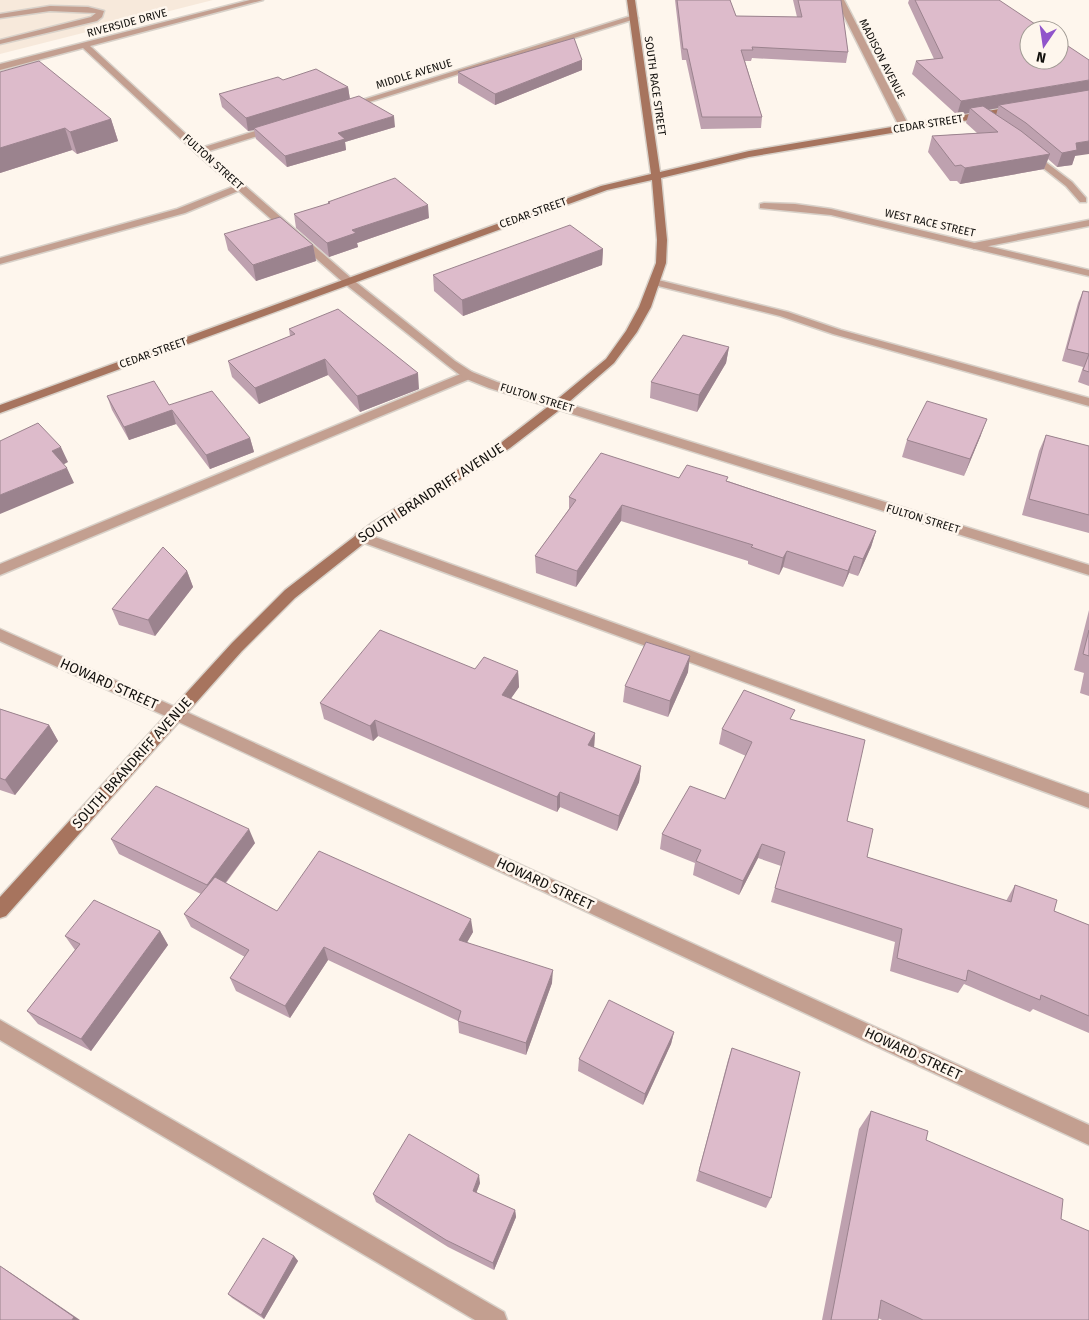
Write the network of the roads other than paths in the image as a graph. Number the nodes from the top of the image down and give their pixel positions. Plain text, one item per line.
1 (259, 0) edge
2 (631, 0) edge
3 (840, 0) edge
4 (0, 11) edge
5 (16, 13) junction
6 (0, 16) edge
7 (634, 18) junction
8 (0, 42) edge
9 (84, 45) junction
10 (0, 67) edge
11 (341, 108) edge
12 (1025, 108) edge
13 (980, 116) junction
14 (992, 123) edge
15 (284, 125) edge
16 (905, 128) junction
17 (1023, 148) edge
18 (199, 151) junction
19 (656, 175) junction
20 (240, 187) junction
21 (1083, 200) dead end
22 (764, 206) dead end
23 (1089, 223) edge
24 (974, 246) junction
25 (0, 262) edge
26 (1089, 273) edge
27 (348, 282) junction
28 (654, 282) junction
29 (468, 374) junction
30 (1089, 402) edge
31 (558, 405) junction
32 (0, 409) edge
33 (361, 537) junction
34 (0, 570) edge
35 (1089, 570) edge
36 (0, 635) edge
37 (176, 714) junction
38 (1089, 801) edge
39 (0, 910) edge
40 (0, 1029) edge
41 (1089, 1135) edge
42 (496, 1320) edge

1 - 9 street, RIVERSIDE DRIVE
2 - 7 main road, SOUTH RACE STREET
3 - 16 street, MADISON AVENUE
4 - 5 street
5 - 6 street
5 - 8 street
7 - 11 street, MIDDLE AVENUE
7 - 19 main road, SOUTH RACE STREET
9 - 10 street, RIVERSIDE DRIVE
9 - 18 street, FULTON STREET
12 - 13 main road, CEDAR STREET
13 - 14 street
13 - 16 main road, CEDAR STREET
15 - 18 street
16 - 19 main road, CEDAR STREET
17 - 21 street
18 - 20 street, FULTON STREET
19 - 27 main road, CEDAR STREET
19 - 28 main road, SOUTH BRANDRIFF AVENUE
20 - 25 street
20 - 27 street, FULTON STREET
22 - 24 street, WEST RACE STREET
23 - 24 street
24 - 26 street, WEST RACE STREET
27 - 29 street, FULTON STREET
27 - 32 main road, CEDAR STREET
28 - 30 street
28 - 31 main road, SOUTH BRANDRIFF AVENUE
29 - 31 street, FULTON STREET
29 - 34 street
31 - 33 main road, SOUTH BRANDRIFF AVENUE
31 - 35 street, FULTON STREET
33 - 37 main road, SOUTH BRANDRIFF AVENUE
33 - 38 street
36 - 37 street, HOWARD STREET
37 - 39 main road, SOUTH BRANDRIFF AVENUE
37 - 41 street, HOWARD STREET
40 - 42 street

